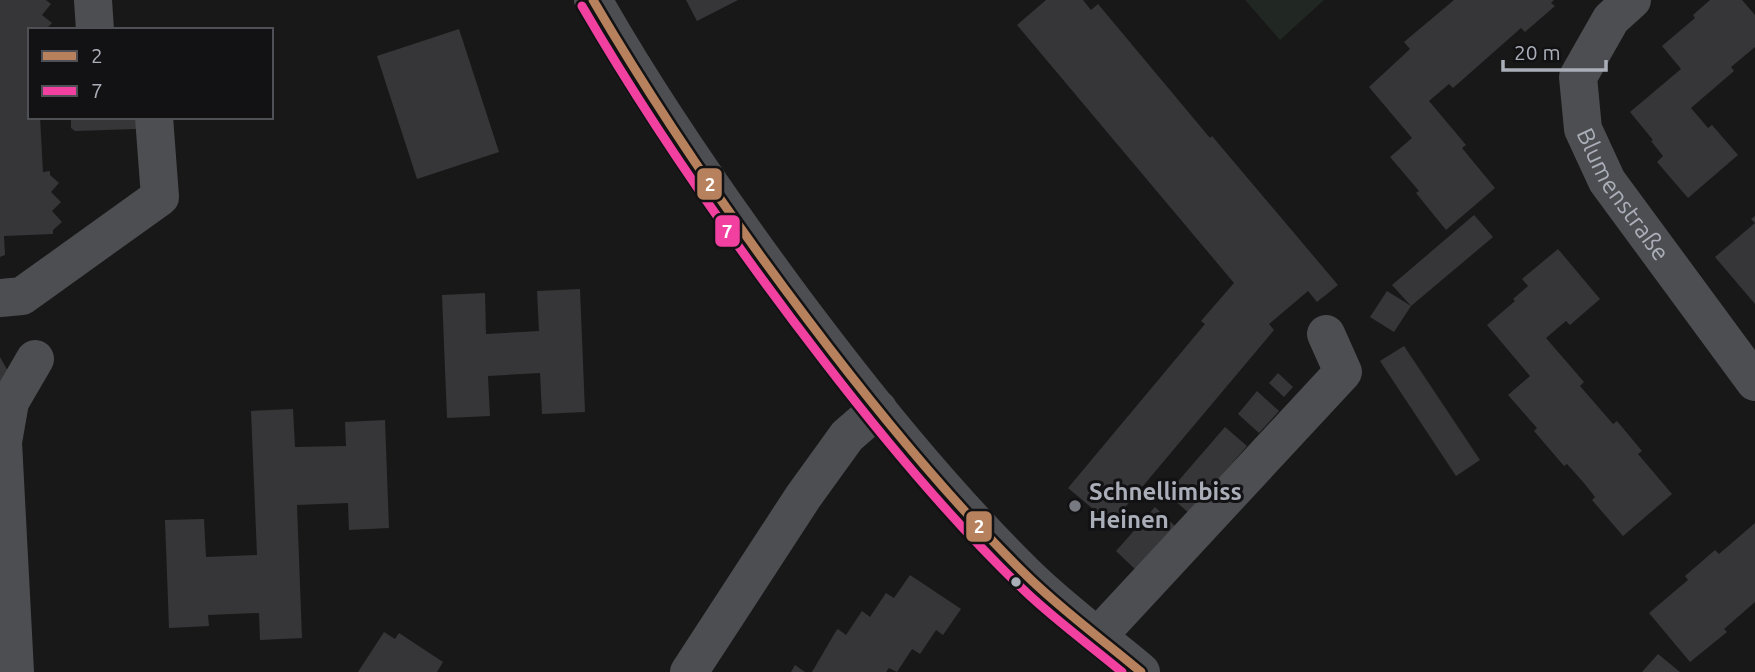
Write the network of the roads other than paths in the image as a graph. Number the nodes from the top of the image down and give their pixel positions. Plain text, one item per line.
1 (93, 0) edge
2 (593, 0) edge
3 (1632, 0) edge
4 (95, 28) edge
5 (154, 119) edge
6 (0, 298) edge
7 (1326, 334) dead end
8 (35, 359) dead end
9 (1754, 377) edge
10 (878, 409) junction
11 (1098, 636) junction
12 (15, 672) edge
13 (689, 672) edge
14 (1141, 672) edge

1 - 4 street
2 - 10 street
3 - 9 street, Blumenstraße
5 - 6 street
7 - 11 street
8 - 12 street
10 - 11 street
10 - 13 street
11 - 14 street

